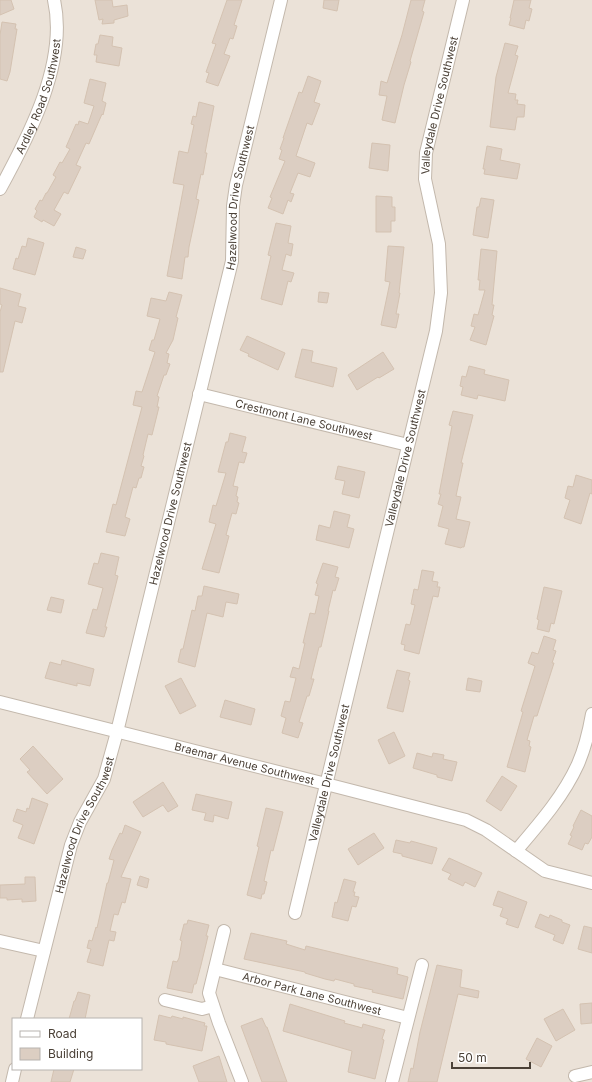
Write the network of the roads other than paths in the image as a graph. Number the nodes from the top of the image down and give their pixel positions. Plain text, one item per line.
1 (54, 0) edge
2 (281, 0) edge
3 (463, 0) edge
4 (0, 189) edge
5 (200, 394) junction
6 (408, 445) junction
7 (0, 702) edge
8 (592, 714) edge
9 (117, 732) junction
10 (326, 784) junction
11 (516, 851) junction
12 (592, 883) edge
13 (295, 913) dead end
14 (224, 931) dead end
15 (0, 941) edge
16 (44, 951) junction
17 (422, 965) dead end
18 (215, 969) junction
19 (165, 1000) dead end
20 (213, 1006) junction
21 (27, 1018) edge
22 (408, 1018) junction
23 (15, 1070) edge
24 (592, 1072) edge
25 (575, 1076) dead end
26 (12, 1082) edge
27 (242, 1082) edge
28 (392, 1082) edge

1 - 4 street, Ardley Road Southwest
2 - 5 street, Hazelwood Drive Southwest
3 - 6 street, Valleydale Drive Southwest
5 - 6 street, Crestmont Lane Southwest
5 - 9 street, Hazelwood Drive Southwest
6 - 10 street, Valleydale Drive Southwest
7 - 9 street, Braemar Avenue Southwest
8 - 11 street
9 - 10 street, Braemar Avenue Southwest
9 - 16 street, Hazelwood Drive Southwest
10 - 11 street, Braemar Avenue Southwest
10 - 13 street, Valleydale Drive Southwest
11 - 12 street, Braemar Avenue Southwest
14 - 18 street
15 - 16 street
16 - 21 street, Hazelwood Drive Southwest
17 - 22 street
18 - 20 street
18 - 22 street, Arbor Park Lane Southwest
19 - 20 street
20 - 27 street
22 - 28 street
23 - 26 street
24 - 25 street

